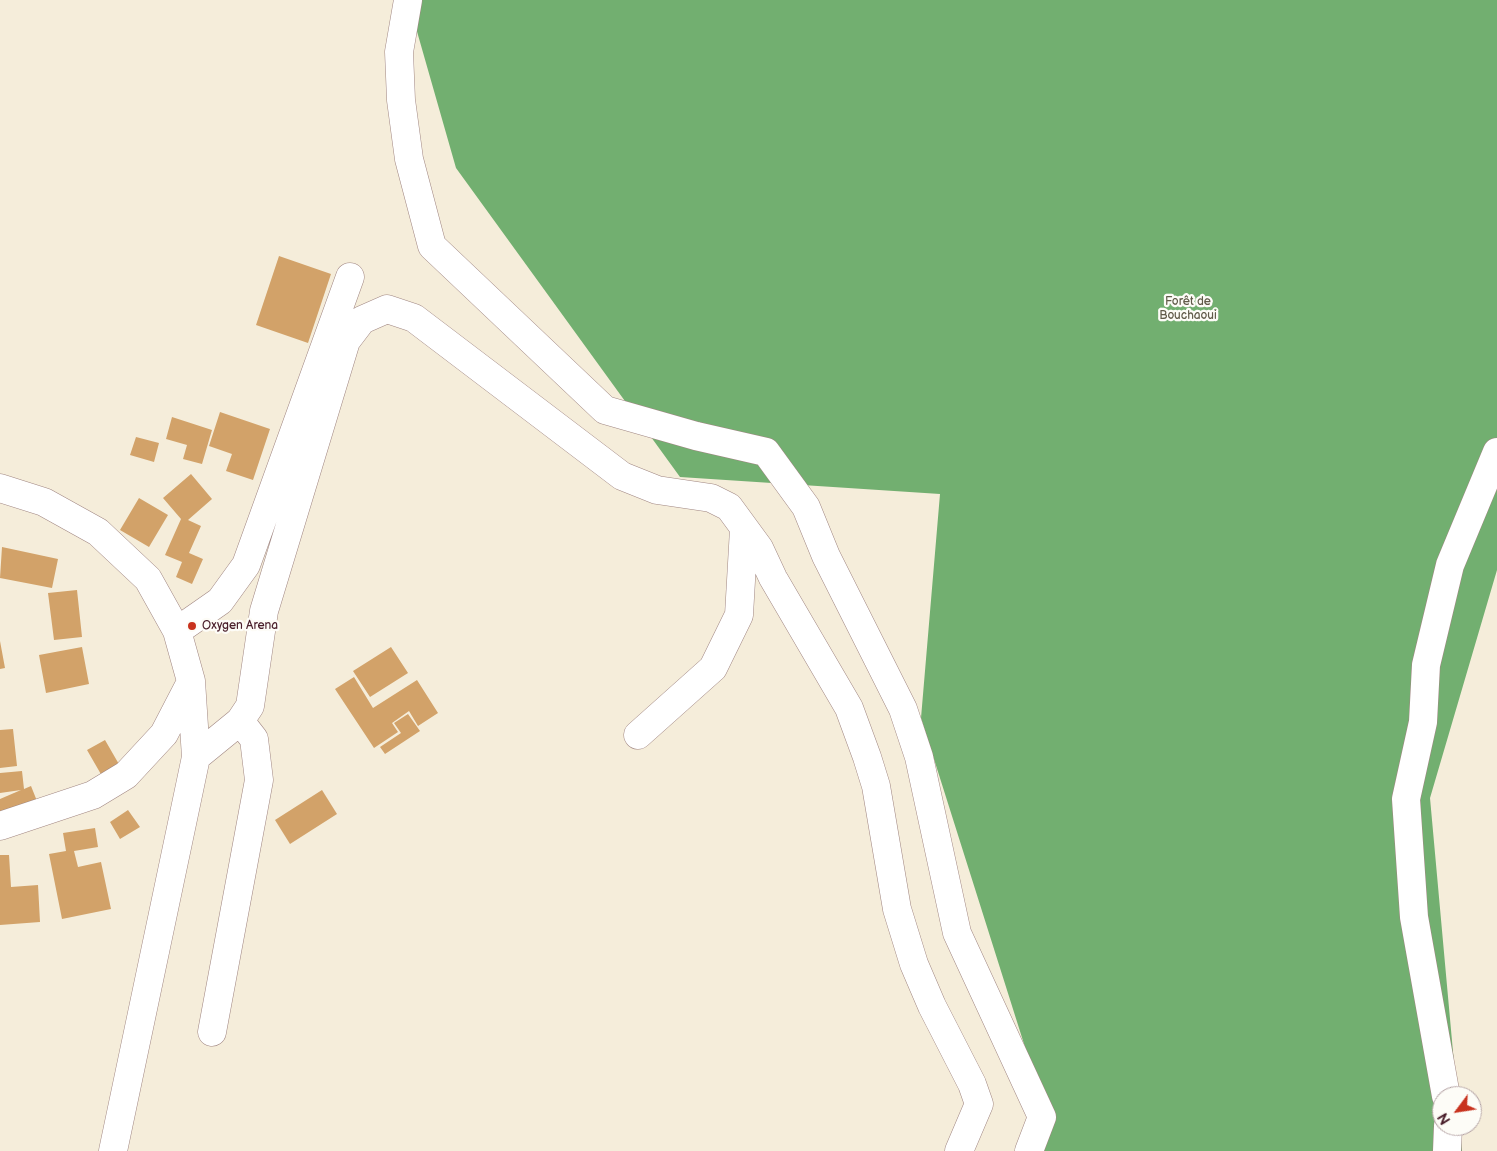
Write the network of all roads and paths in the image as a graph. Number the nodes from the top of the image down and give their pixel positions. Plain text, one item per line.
1 (408, 0) edge
2 (350, 277) dead end
3 (1497, 452) edge
4 (0, 488) edge
5 (744, 529) junction
6 (177, 631) junction
7 (191, 680) junction
8 (240, 722) junction
9 (638, 736) dead end
10 (196, 757) junction
11 (0, 826) edge
12 (212, 1032) dead end
13 (1444, 1086) edge
14 (1448, 1136) edge
15 (113, 1151) edge
16 (959, 1151) edge
17 (1029, 1151) edge
18 (1447, 1151) edge

1 - 17 street
2 - 6 street
3 - 13 street
4 - 6 street
5 - 8 street
5 - 9 street
5 - 16 street
6 - 7 street
7 - 10 street
7 - 11 street
8 - 10 street
8 - 12 street
10 - 15 street
14 - 18 street

